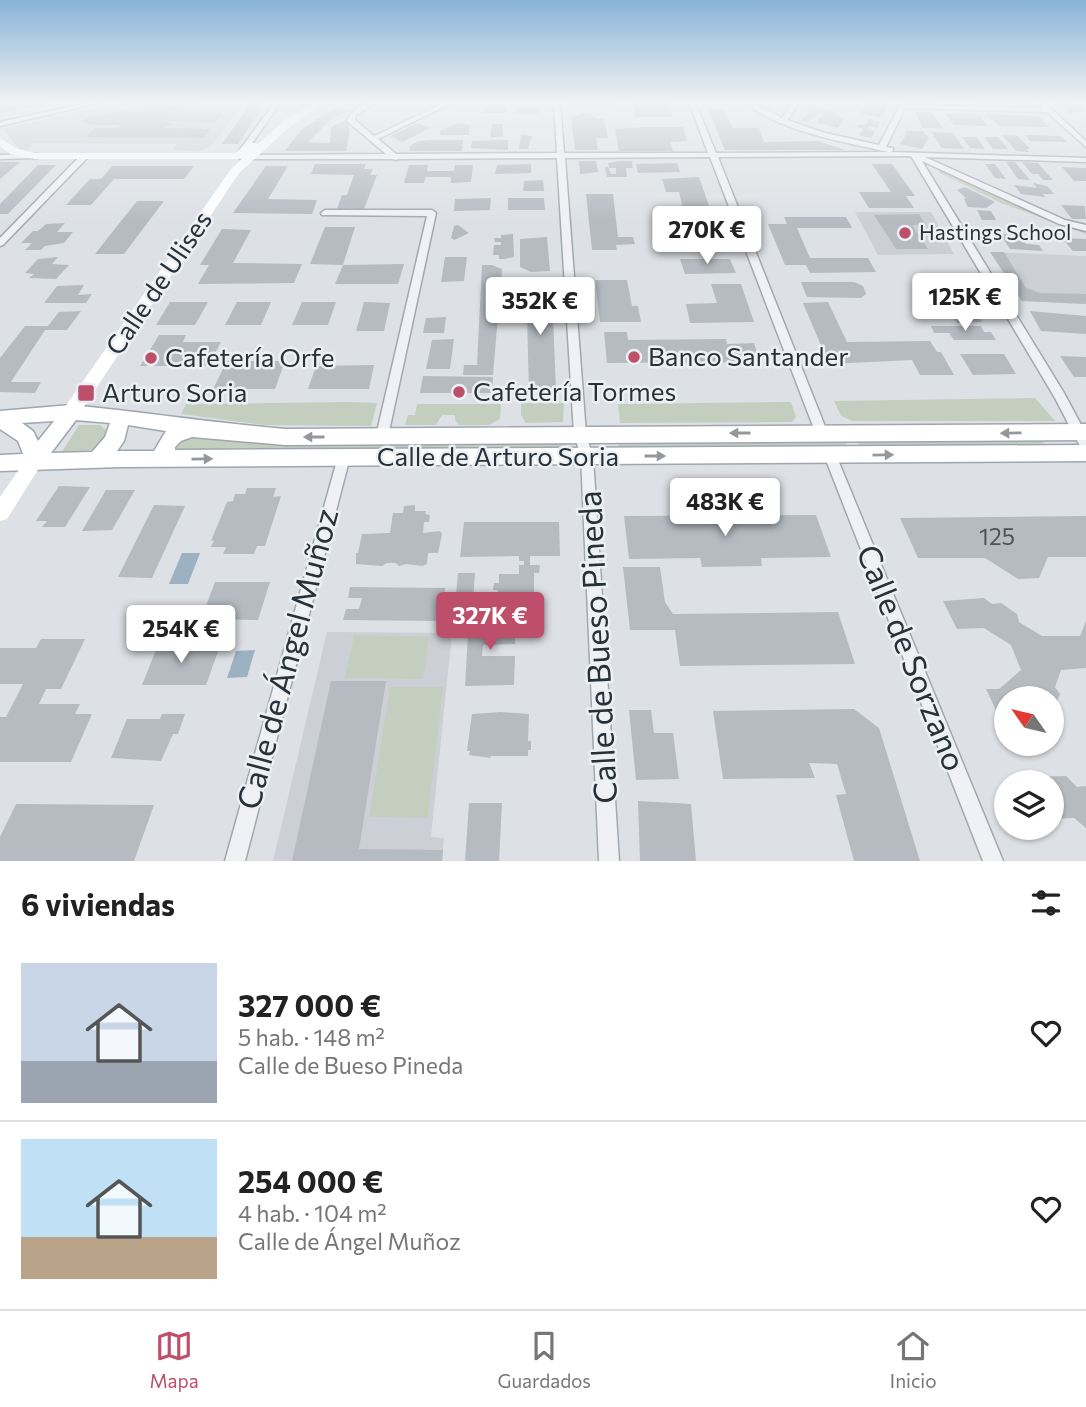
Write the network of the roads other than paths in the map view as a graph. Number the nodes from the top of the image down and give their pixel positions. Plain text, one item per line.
1 (254, 142) edge
2 (259, 142) edge
3 (264, 142) edge
4 (377, 142) edge
5 (561, 142) edge
6 (708, 142) edge
7 (855, 142) edge
8 (884, 142) edge
9 (881, 148) junction
10 (1, 149) edge
11 (914, 154) junction
12 (85, 156) junction
13 (713, 156) junction
14 (245, 157) junction
15 (562, 157) junction
16 (396, 158) junction
17 (1086, 160) edge
18 (325, 213) dead end
19 (1086, 228) edge
20 (0, 243) edge
21 (71, 412) junction
22 (121, 417) junction
23 (0, 419) edge
24 (192, 429) junction
25 (822, 434) junction
26 (580, 435) junction
27 (383, 436) junction
28 (1084, 437) edge
29 (1086, 453) edge
30 (830, 455) junction
31 (344, 457) junction
32 (587, 457) junction
33 (98, 459) junction
34 (172, 459) junction
35 (35, 460) junction
36 (0, 463) edge
37 (0, 513) edge
38 (235, 861) edge
39 (609, 861) edge
40 (993, 861) edge

1 - 14 street, Calle de Ulises
2 - 14 street
3 - 14 street
4 - 16 street
5 - 15 street, Calle de Bueso Pineda
6 - 13 street
7 - 9 street
8 - 9 street
9 - 11 street
10 - 12 street
11 - 13 street
11 - 17 street
11 - 19 street
11 - 28 street
12 - 14 street
12 - 20 street
13 - 15 street
13 - 25 street
14 - 16 street
14 - 21 street, Calle de Ulises
15 - 16 street
15 - 26 street, Calle de Bueso Pineda
18 - 27 street
21 - 22 main road, Calle de Arturo Soria
21 - 23 main road, Calle de Arturo Soria
21 - 35 main road
22 - 24 main road, Calle de Arturo Soria
22 - 33 main road
23 - 35 main road, Calle de Arturo Soria
27 -> 24 main road, Calle de Arturo Soria
24 - 34 main road
25 -> 26 main road, Calle de Arturo Soria
28 -> 25 main road, Calle de Arturo Soria
26 - 27 main road, Calle de Arturo Soria
26 - 32 street, Calle de Bueso Pineda
30 -> 29 main road, Calle de Arturo Soria
32 -> 30 main road, Calle de Arturo Soria
30 - 40 street, Calle de Sorzano
31 - 32 main road, Calle de Arturo Soria
34 -> 31 main road, Calle de Arturo Soria
31 - 38 street, Calle de Ángel Muñoz
32 - 39 street, Calle de Bueso Pineda
33 - 34 main road, Calle de Arturo Soria
33 - 35 main road, Calle de Arturo Soria
35 - 36 main road, Calle de Arturo Soria
35 - 37 street

